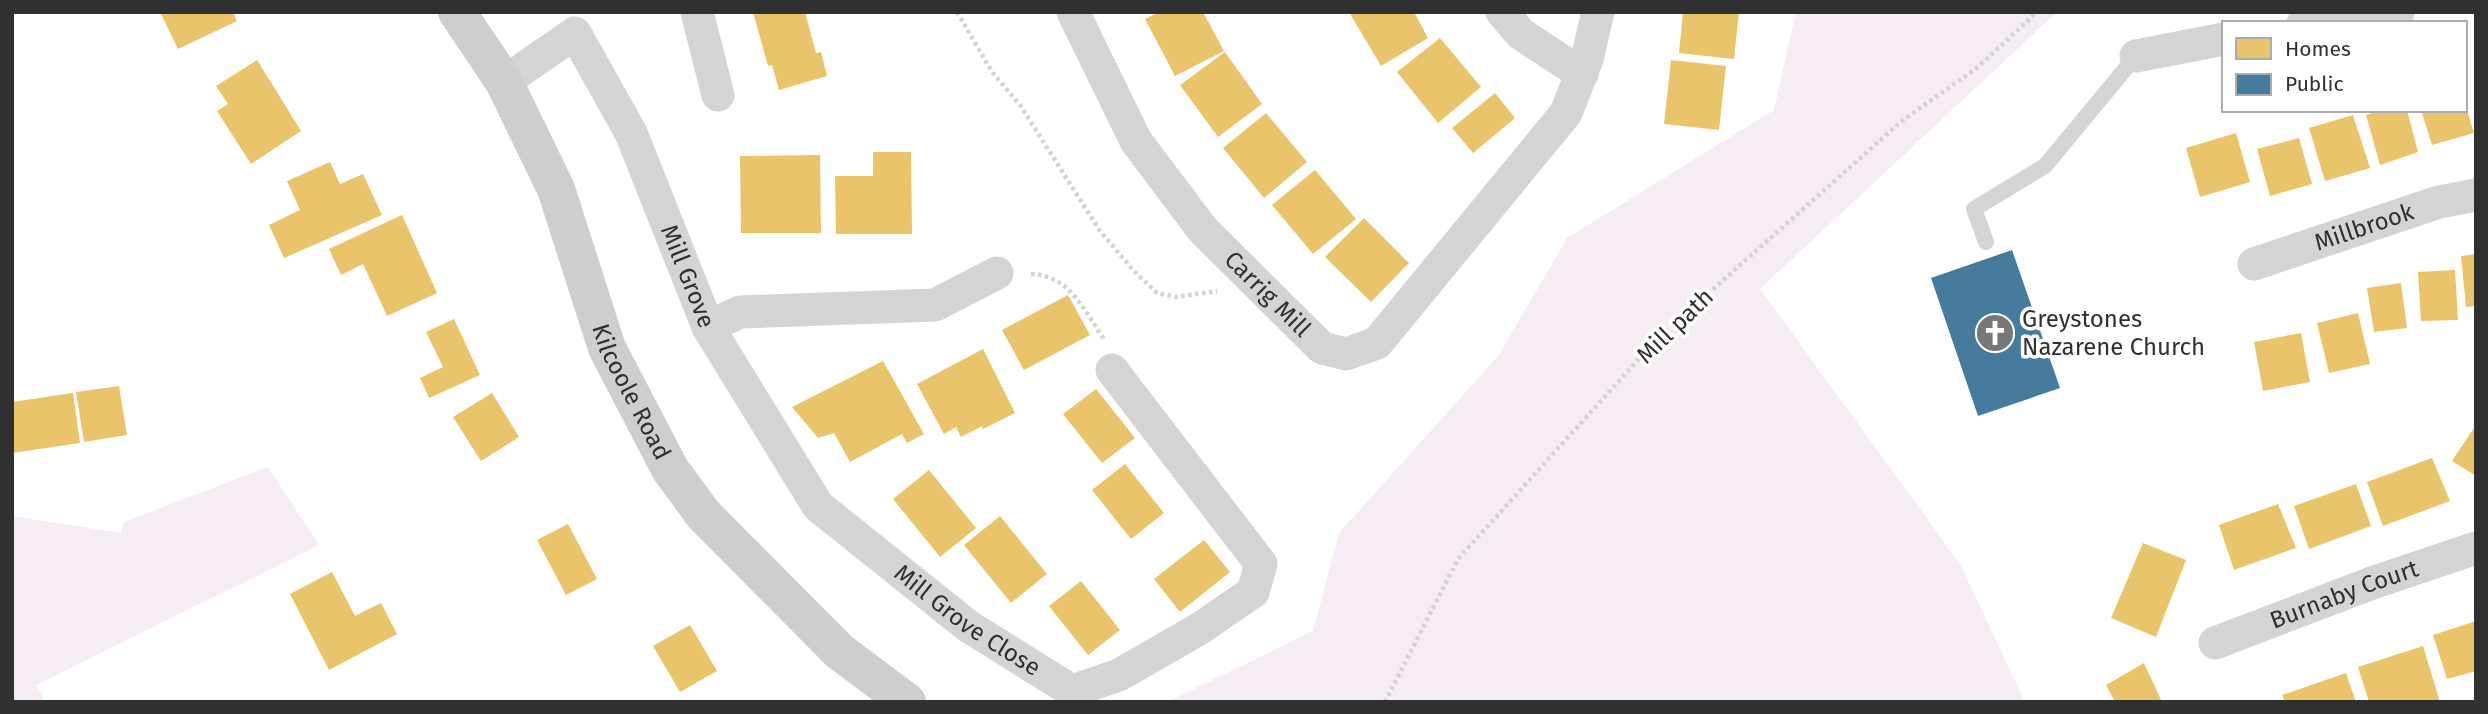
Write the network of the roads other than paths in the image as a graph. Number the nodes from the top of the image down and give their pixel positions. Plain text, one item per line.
1 (457, 12) edge
2 (698, 12) edge
3 (1073, 12) edge
4 (1502, 12) edge
5 (1598, 12) edge
6 (2398, 12) edge
7 (2320, 21) edge
8 (570, 23) edge
9 (2222, 38) edge
10 (2136, 56) joint
11 (1581, 74) junction
12 (504, 82) junction
13 (718, 95) dead end
14 (2476, 195) edge
15 (1986, 242) dead end
16 (2254, 264) dead end
17 (997, 273) road end
18 (708, 327) junction
19 (1112, 370) road end
20 (2476, 548) edge
21 (2215, 643) dead end
22 (907, 702) edge

1 - 12 main road, Kilcoole Road
2 - 13 street
3 - 11 street, Carrig Mill
4 - 11 street
5 - 11 street, Carrig Mill
6 - 7 street
8 - 12 street, Mill Grove
8 - 18 street, Mill Grove
9 - 10 street
10 - 15 lane
12 - 22 main road, Kilcoole Road
14 - 16 street, Millbrook
17 - 18 street, Mill Grove
18 - 19 street, Mill Grove Close
20 - 21 street, Burnaby Court

